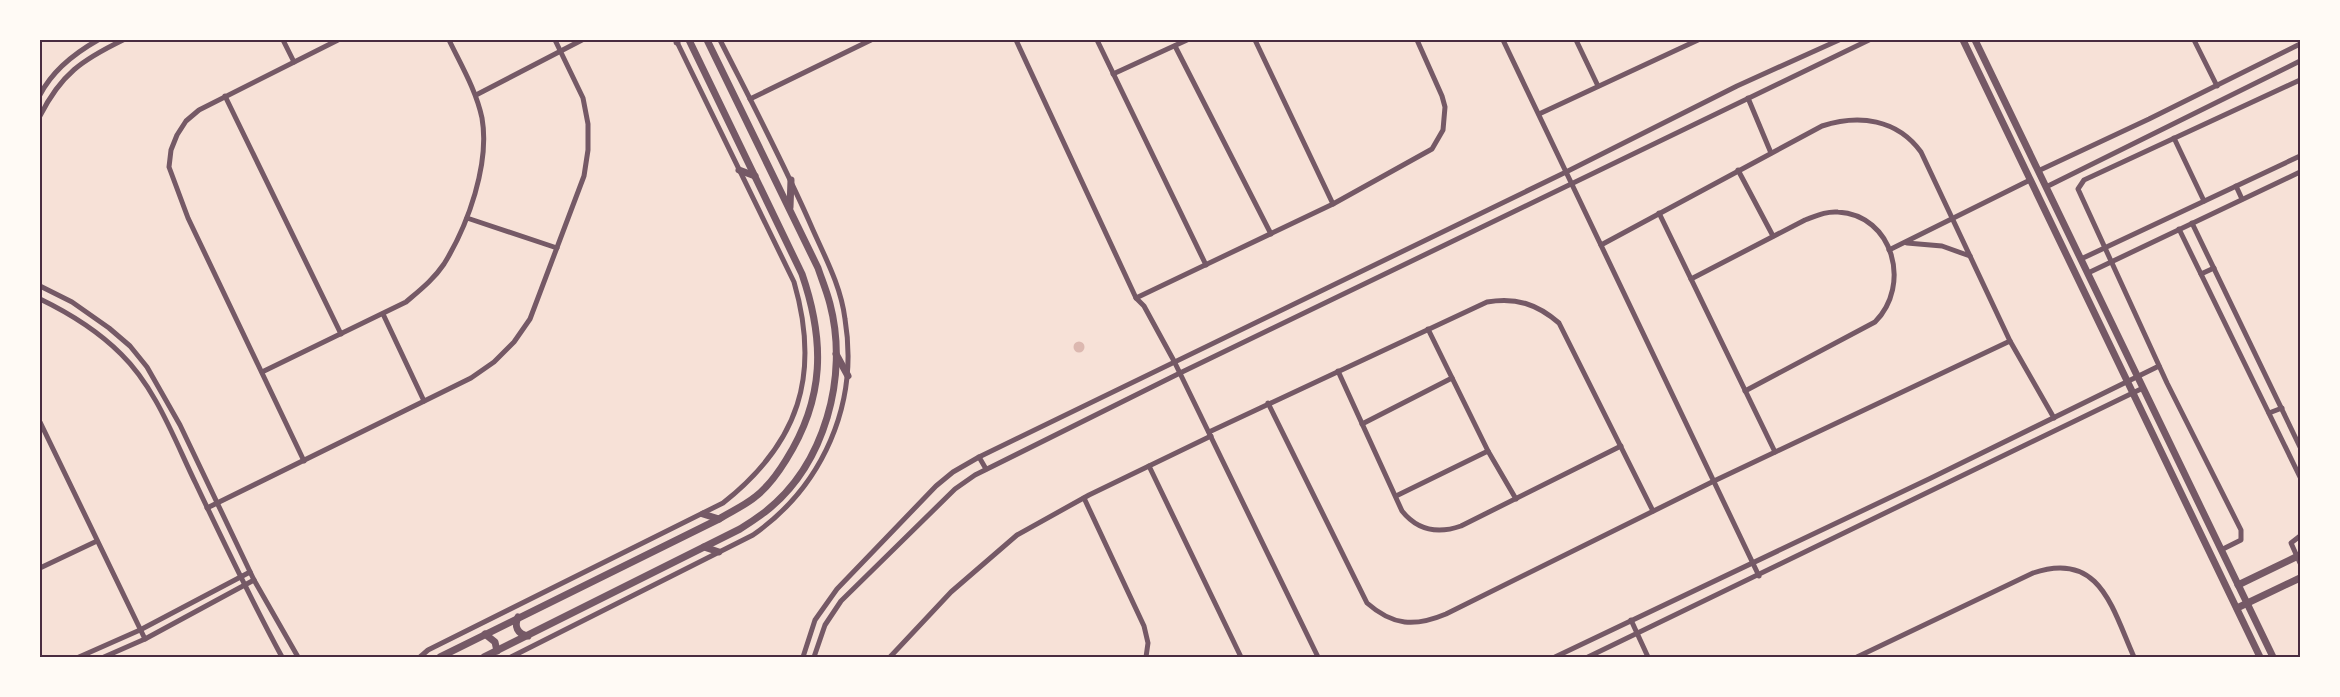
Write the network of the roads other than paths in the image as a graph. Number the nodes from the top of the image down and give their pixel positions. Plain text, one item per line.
1 (98, 40) edge
2 (123, 40) edge
3 (283, 40) edge
4 (338, 40) edge
5 (449, 40) edge
6 (555, 40) edge
7 (582, 40) edge
8 (689, 40) edge
9 (707, 40) edge
10 (720, 40) edge
11 (871, 40) edge
12 (1016, 40) edge
13 (1097, 40) edge
14 (1187, 40) edge
15 (1255, 40) edge
16 (1417, 40) edge
17 (1503, 40) edge
18 (1576, 40) edge
19 (1698, 40) edge
20 (1839, 40) edge
21 (1869, 40) edge
22 (1963, 40) edge
23 (1975, 40) edge
24 (2194, 40) edge
25 (677, 41) edge
26 (2300, 44) edge
27 (1175, 46) junction
28 (560, 51) junction
29 (2300, 61) edge
30 (294, 62) junction
31 (1113, 74) junction
32 (2300, 80) edge
33 (1598, 86) junction
34 (2217, 86) junction
35 (40, 95) edge
36 (476, 95) junction
37 (225, 96) junction
38 (1748, 98) junction
39 (750, 99) junction
40 (1538, 114) junction
41 (40, 116) edge
42 (2174, 138) junction
43 (1771, 152) junction
44 (2300, 156) edge
45 (739, 170) junction
46 (1738, 170) junction
47 (2038, 170) junction
48 (1566, 172) junction
49 (2300, 172) edge
50 (755, 176) junction
51 (791, 180) junction
52 (2030, 180) junction
53 (1572, 183) junction
54 (2236, 186) junction
55 (2046, 187) junction
56 (2242, 199) junction
57 (2204, 201) junction
58 (1332, 204) junction
59 (790, 210) junction
60 (1659, 213) junction
61 (466, 218) junction
62 (1952, 219) junction
63 (2192, 223) junction
64 (2179, 229) junction
65 (1271, 234) junction
66 (1772, 236) junction
67 (1904, 243) junction
68 (1602, 244) junction
69 (557, 248) junction
70 (2103, 248) junction
71 (1889, 250) junction
72 (1970, 256) junction
73 (2081, 259) junction
74 (2110, 261) junction
75 (1206, 264) junction
76 (2214, 268) junction
77 (2088, 273) junction
78 (2201, 274) junction
79 (1691, 278) junction
80 (40, 286) edge
81 (1136, 298) junction
82 (40, 299) edge
83 (383, 314) junction
84 (1428, 329) junction
85 (341, 334) junction
86 (2010, 341) junction
87 (836, 353) junction
88 (1174, 361) junction
89 (2159, 366) junction
90 (1338, 371) junction
91 (262, 372) junction
92 (1180, 373) junction
93 (848, 376) junction
94 (2138, 376) junction
95 (1452, 378) junction
96 (2128, 382) junction
97 (2144, 388) junction
98 (1745, 391) junction
99 (2133, 394) junction
100 (424, 401) junction
101 (1268, 403) junction
102 (2282, 408) junction
103 (2269, 413) junction
104 (2054, 418) junction
105 (40, 422) edge
106 (1362, 424) junction
107 (1210, 434) junction
108 (2298, 438) edge
109 (1621, 446) junction
110 (2300, 447) edge
111 (1488, 451) junction
112 (1774, 452) junction
113 (979, 457) junction
114 (304, 461) junction
115 (1148, 466) junction
116 (986, 469) junction
117 (2300, 477) edge
118 (1714, 481) junction
119 (1396, 496) junction
120 (1084, 498) junction
121 (1516, 499) junction
122 (218, 504) junction
123 (208, 508) junction
124 (1653, 511) junction
125 (703, 514) junction
126 (719, 519) junction
127 (2300, 536) edge
128 (97, 541) junction
129 (704, 547) junction
130 (2221, 550) junction
131 (719, 552) junction
132 (2299, 558) edge
133 (1752, 563) junction
134 (40, 568) edge
135 (250, 572) junction
136 (1758, 576) junction
137 (240, 577) junction
138 (2300, 578) edge
139 (254, 580) junction
140 (243, 585) junction
141 (2238, 585) junction
142 (2247, 604) junction
143 (2237, 608) junction
144 (518, 617) junction
145 (815, 620) junction
146 (1631, 620) junction
147 (825, 625) junction
148 (140, 630) junction
149 (485, 634) junction
150 (1637, 634) junction
151 (528, 636) junction
152 (145, 639) junction
153 (497, 651) junction
154 (79, 657) edge
155 (104, 657) edge
156 (282, 657) edge
157 (298, 657) edge
158 (420, 657) edge
159 (440, 657) edge
160 (484, 657) edge
161 (511, 657) edge
162 (803, 657) edge
163 (814, 657) edge
164 (890, 657) edge
165 (1146, 657) edge
166 (1241, 657) edge
167 (1318, 657) edge
168 (1555, 657) edge
169 (1588, 657) edge
170 (1648, 657) edge
171 (1857, 657) edge
172 (2134, 657) edge
173 (2260, 657) edge
174 (2273, 657) edge

1 - 35 street
2 - 41 street
3 - 30 street
4 - 30 street
5 - 36 street
6 - 28 street
7 - 28 street
8 - 50 street
9 - 59 street
10 - 39 street
11 - 39 street
12 - 81 street
13 - 31 street
14 - 27 street
15 - 58 street
16 - 58 street
17 - 40 street
18 - 33 street
19 - 33 street
20 - 48 street
21 - 38 street
22 - 52 street
23 - 47 street
24 - 34 street
25 - 45 street
26 - 34 street
27 - 31 street
27 - 65 street
28 - 36 street
28 - 69 street
29 - 55 street
30 - 37 street
31 - 75 street
32 - 42 street
33 - 40 street
34 - 47 street
36 - 61 street
37 - 85 street
37 - 91 street
38 - 43 street
38 - 53 street
39 - 51 street
40 - 48 street
42 - 57 street
42 - 70 street
43 - 46 street
43 - 62 street
44 - 54 street
45 - 50 street
45 - 125 street
46 - 60 street
46 - 66 street
47 - 55 street
48 - 53 street
48 - 88 street
49 - 56 street
50 - 126 street
51 - 59 street
51 - 93 street
52 - 62 street
52 - 96 street
53 - 68 street
53 - 92 street
54 - 56 street
54 - 57 street
55 - 73 street
56 - 63 street
57 - 70 street
58 - 65 street
59 - 87 street
60 - 68 street
60 - 79 street
61 - 69 street
61 - 83 street
62 - 67 street
62 - 72 street
63 - 64 street
63 - 76 street
64 - 74 street
64 - 78 street
65 - 75 street
66 - 71 street
66 - 79 street
67 - 71 street
67 - 72 street
68 - 118 street
69 - 100 street
70 - 73 street
70 - 74 street
71 - 98 street
72 - 86 street
73 - 77 street
74 - 77 street
74 - 89 street
75 - 81 street
76 - 78 street
76 - 102 street
77 - 94 street
78 - 103 street
79 - 98 street
80 - 122 street
81 - 88 street
82 - 123 street
83 - 85 street
83 - 100 street
84 - 90 street
84 - 95 street
84 - 109 street
85 - 91 street
86 - 104 street
86 - 112 street
87 - 93 street
87 - 129 street
88 - 92 street
88 - 113 street
89 - 94 street
89 - 130 street
90 - 101 street
90 - 106 street
91 - 114 street
92 - 107 street
92 - 116 street
93 - 131 street
94 - 96 street
94 - 97 street
95 - 106 street
95 - 111 street
96 - 99 street
96 - 104 street
97 - 99 street
97 - 130 street
98 - 112 street
99 - 136 street
99 - 143 street
100 - 114 street
101 - 107 street
101 - 124 street
102 - 103 street
102 - 108 street
103 - 117 street
104 - 133 street
105 - 128 street
106 - 119 street
107 - 115 street
107 - 167 street
108 - 110 street
109 - 121 street
109 - 124 street
111 - 119 street
111 - 121 street
112 - 118 street
113 - 116 street
113 - 145 street
114 - 122 street
115 - 120 street
115 - 166 street
116 - 147 street
118 - 124 street
118 - 133 street
119 - 121 street
120 - 164 street
120 - 165 street
122 - 123 street
122 - 135 street
123 - 137 street
125 - 126 street
125 - 158 street
126 - 144 street
127 - 132 street
128 - 134 street
128 - 148 street
129 - 131 street
129 - 151 street
130 - 141 street
131 - 161 street
132 - 141 street
133 - 136 street
133 - 146 street
135 - 137 street
135 - 139 street
136 - 150 street
137 - 140 street
137 - 148 street
138 - 142 street
139 - 140 street
139 - 157 street
140 - 152 street
140 - 156 street
141 - 142 street
142 - 143 street
142 - 174 street
143 - 173 street
144 - 149 street
144 - 151 street
145 - 147 street
145 - 162 street
146 - 150 street
146 - 168 street
147 - 163 street
148 - 152 street
148 - 154 street
149 - 153 street
149 - 159 street
150 - 169 street
150 - 170 street
151 - 153 street
152 - 155 street
153 - 160 street
171 - 172 street

